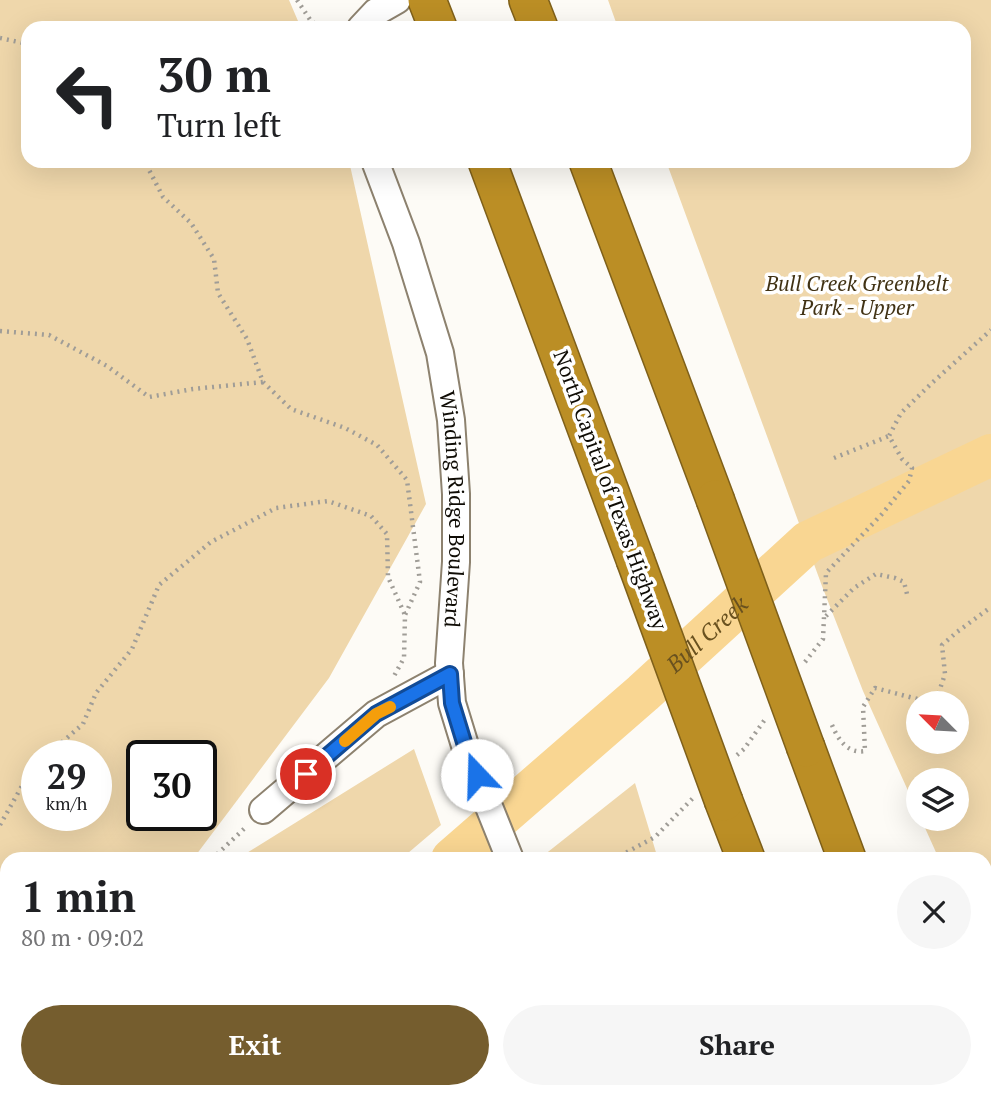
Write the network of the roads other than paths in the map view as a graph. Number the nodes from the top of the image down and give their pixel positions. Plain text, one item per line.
1 (397, 0) edge
2 (427, 0) edge
3 (528, 0) edge
4 (368, 21) edge
5 (435, 21) edge
6 (536, 21) edge
7 (378, 168) edge
8 (490, 168) edge
9 (592, 168) edge
10 (450, 674) junction
11 (263, 810) road end
12 (507, 852) edge
13 (742, 852) edge
14 (844, 852) edge

1 - 4 street
2 - 5 highway
3 - 6 highway
7 - 10 street, Winding Ridge Boulevard
8 - 13 highway, North Capital of Texas Highway, bridge
9 - 14 highway, bridge
10 - 11 street
10 - 12 street, Winding Ridge Boulevard

